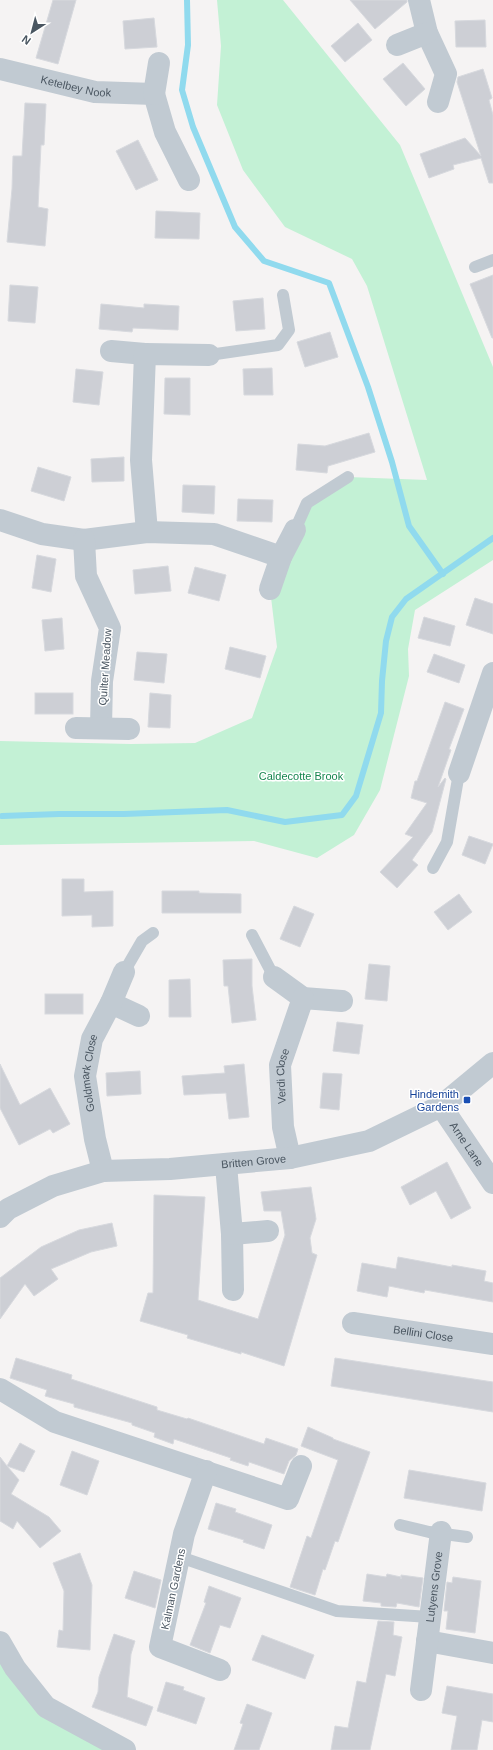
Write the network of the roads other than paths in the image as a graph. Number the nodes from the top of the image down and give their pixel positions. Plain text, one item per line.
1 (419, 0) edge
2 (427, 33) junction
3 (397, 45) dead end
4 (159, 63) dead end
5 (0, 69) edge
6 (154, 94) junction
7 (438, 102) dead end
8 (189, 180) dead end
9 (493, 260) edge
10 (475, 267) dead end
11 (283, 295) dead end
12 (111, 351) dead end
13 (145, 354) junction
14 (209, 355) joint
15 (348, 477) dead end
16 (0, 520) edge
17 (295, 530) joint
18 (147, 532) junction
19 (84, 540) junction
20 (281, 557) junction
21 (270, 589) dead end
22 (493, 673) edge
23 (486, 718) edge
24 (101, 727) junction
25 (76, 728) dead end
26 (129, 729) dead end
27 (459, 773) joint
28 (433, 868) dead end
29 (153, 933) dead end
30 (252, 935) dead end
31 (124, 972) joint
32 (274, 977) joint
33 (303, 998) junction
34 (342, 1001) dead end
35 (112, 1003) junction
36 (139, 1016) dead end
37 (493, 1063) edge
38 (441, 1106) junction
39 (290, 1158) junction
40 (226, 1165) junction
41 (103, 1171) junction
42 (493, 1183) edge
43 (3, 1207) edge
44 (268, 1232) dead end
45 (232, 1234) junction
46 (233, 1290) dead end
47 (353, 1324) dead end
48 (493, 1344) edge
49 (0, 1389) edge
50 (301, 1466) dead end
51 (206, 1471) junction
52 (400, 1525) dead end
53 (441, 1532) junction
54 (467, 1537) dead end
55 (180, 1557) junction
56 (430, 1617) junction
57 (427, 1641) junction
58 (0, 1642) edge
59 (493, 1653) edge
60 (220, 1670) dead end
61 (421, 1690) dead end
62 (124, 1750) edge

1 - 2 street
2 - 3 street
2 - 7 street
4 - 6 street
5 - 6 street, Ketelbey Nook
6 - 8 street
9 - 10 lane
11 - 14 lane
12 - 13 street
13 - 14 street
13 - 18 street
15 - 17 lane
16 - 19 street
17 - 20 street
18 - 19 street
18 - 20 street
19 - 24 street, Quilter Meadow
20 - 21 street
22 - 23 street
23 - 27 street
24 - 25 street
24 - 26 street
27 - 28 lane
29 - 31 lane
30 - 32 lane
31 - 35 street, Goldmark Close
32 - 33 street
33 - 34 street
33 - 39 street, Verdi Close
35 - 36 street
35 - 41 street, Goldmark Close
37 - 38 street, Britten Grove
38 - 39 street, Britten Grove
38 - 42 street, Arne Lane
39 - 40 street, Britten Grove
40 - 41 street, Britten Grove
40 - 45 street
41 - 43 street, Britten Grove
44 - 45 street
45 - 46 street
47 - 48 street, Bellini Close
49 - 51 street
50 - 51 street
51 - 55 street, Kalman Gardens
52 - 53 lane
53 - 54 lane
53 - 56 street, Lutyens Grove
55 - 56 lane
55 - 60 street, Kalman Gardens
56 - 57 street, Lutyens Grove
57 - 59 street
57 - 61 street, Lutyens Grove
58 - 62 street

